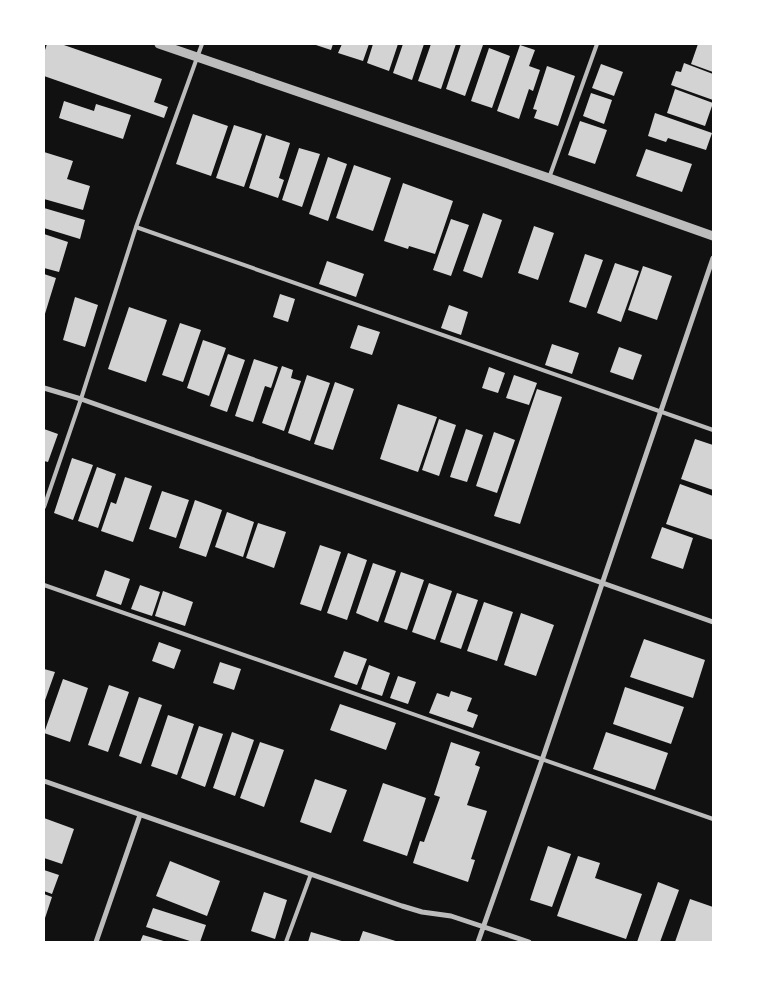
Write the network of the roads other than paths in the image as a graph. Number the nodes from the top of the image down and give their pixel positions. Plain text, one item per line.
1 (159, 44) edge
2 (202, 44) edge
3 (598, 44) edge
4 (197, 57) junction
5 (549, 178) junction
6 (136, 227) junction
7 (713, 236) edge
8 (713, 258) edge
9 (44, 388) edge
10 (81, 399) junction
11 (660, 411) junction
12 (713, 430) edge
13 (44, 507) edge
14 (601, 583) junction
15 (44, 585) edge
16 (713, 622) edge
17 (542, 760) junction
18 (44, 781) edge
19 (140, 815) junction
20 (713, 819) edge
21 (311, 874) junction
22 (483, 926) junction
23 (96, 942) edge
24 (286, 942) edge
25 (478, 942) edge
26 (529, 942) edge

1 - 4 street
2 - 4 lane
3 - 5 lane
4 - 5 street
4 - 6 lane
5 - 7 street
6 - 10 lane
6 - 11 lane
8 - 11 street
9 - 10 street
10 - 13 lane
10 - 14 street
11 - 12 lane
11 - 14 street
14 - 16 street
14 - 17 street
15 - 17 lane
17 - 20 lane
17 - 22 street
18 - 19 street
19 - 21 street
19 - 23 street
21 - 22 street
21 - 24 lane
22 - 25 street
22 - 26 street

